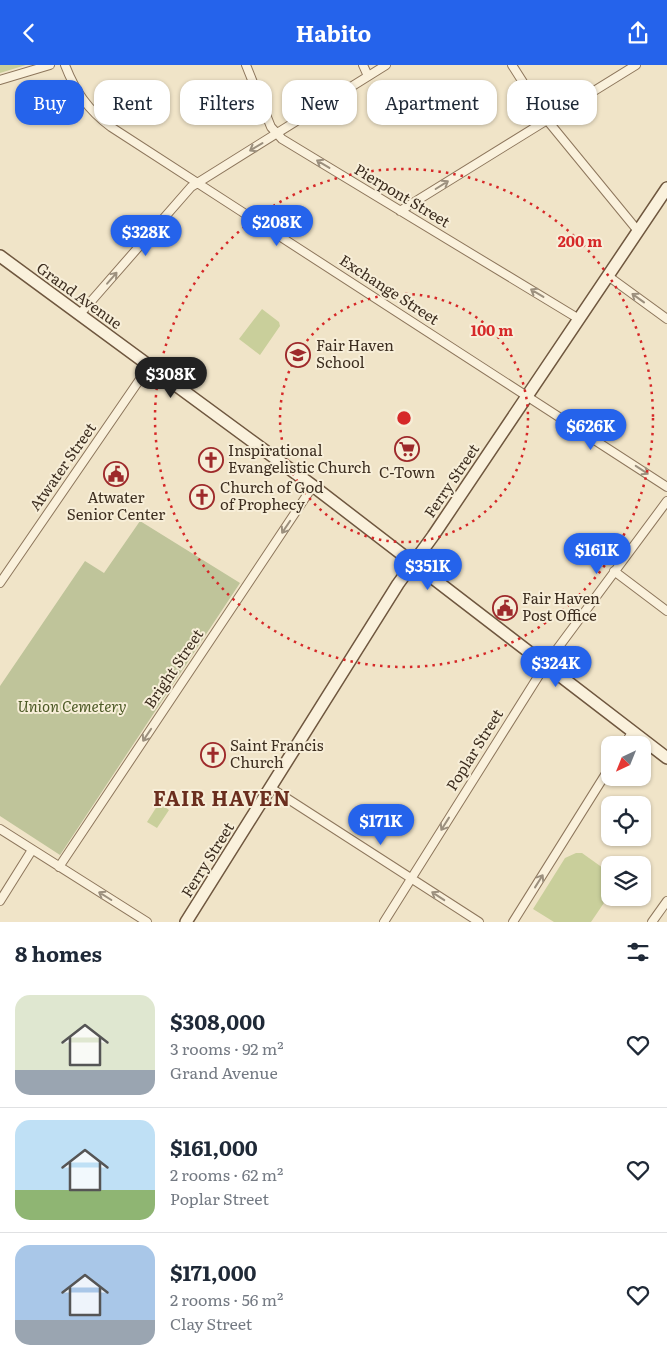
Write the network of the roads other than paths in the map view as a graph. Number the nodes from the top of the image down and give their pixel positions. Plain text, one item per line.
1 (50, 65) edge
2 (65, 65) edge
3 (246, 65) edge
4 (363, 65) edge
5 (386, 65) edge
6 (512, 65) edge
7 (636, 65) edge
8 (368, 76) junction
9 (0, 80) edge
10 (521, 80) edge
11 (597, 90) edge
12 (540, 125) edge
13 (550, 125) edge
14 (277, 134) junction
15 (197, 183) junction
16 (667, 188) edge
17 (400, 211) junction
18 (638, 231) junction
19 (1, 260) edge
20 (608, 276) junction
21 (80, 314) junction
22 (579, 319) junction
23 (667, 319) edge
24 (149, 366) junction
25 (528, 395) junction
26 (313, 487) junction
27 (667, 487) edge
28 (667, 501) edge
29 (413, 562) junction
30 (614, 571) junction
31 (0, 583) edge
32 (667, 611) edge
33 (546, 664) junction
34 (633, 731) junction
35 (630, 736) edge
36 (667, 758) edge
37 (601, 781) edge
38 (271, 788) junction
39 (0, 829) edge
40 (32, 850) junction
41 (59, 867) junction
42 (411, 878) junction
43 (0, 901) edge
44 (667, 901) edge
45 (147, 922) edge
46 (186, 922) edge
47 (384, 922) edge
48 (479, 922) edge
49 (513, 922) edge
50 (652, 922) edge

1 - 9 street
2 - 15 street, Exchange Street
3 - 14 street, Pierpont Street
4 - 8 street
5 - 8 street
6 - 10 street
7 - 11 street
8 - 14 street
17 -> 12 street
13 - 18 street
14 -> 15 street
17 -> 14 street, Pierpont Street
21 -> 15 street
15 - 25 street, Exchange Street
16 - 18 main road, Ferry Street
22 -> 17 street, Pierpont Street
18 - 20 main road, Ferry Street
19 - 21 main road, Grand Avenue
20 - 22 main road, Ferry Street
23 -> 20 street
21 - 24 main road, Grand Avenue
22 - 25 main road, Ferry Street
24 - 26 main road, Grand Avenue
24 - 31 street, Atwater Street
25 -> 27 street, Exchange Street
25 - 29 main road, Ferry Street
26 - 29 main road, Grand Avenue
26 -> 41 street, Bright Street
28 - 30 street, Poplar Street
29 - 33 main road, Grand Avenue
29 - 38 main road, Ferry Street
30 - 32 street
30 - 33 street, Poplar Street
33 - 34 main road, Grand Avenue
33 -> 42 street, Poplar Street
34 - 35 street
34 - 36 main road, Grand Avenue
49 -> 37 street
38 - 42 street
38 - 46 main road, Ferry Street
39 - 40 street
40 - 41 street
40 - 43 street
45 -> 41 street
42 - 47 street, Poplar Street
48 -> 42 street
44 - 50 street

